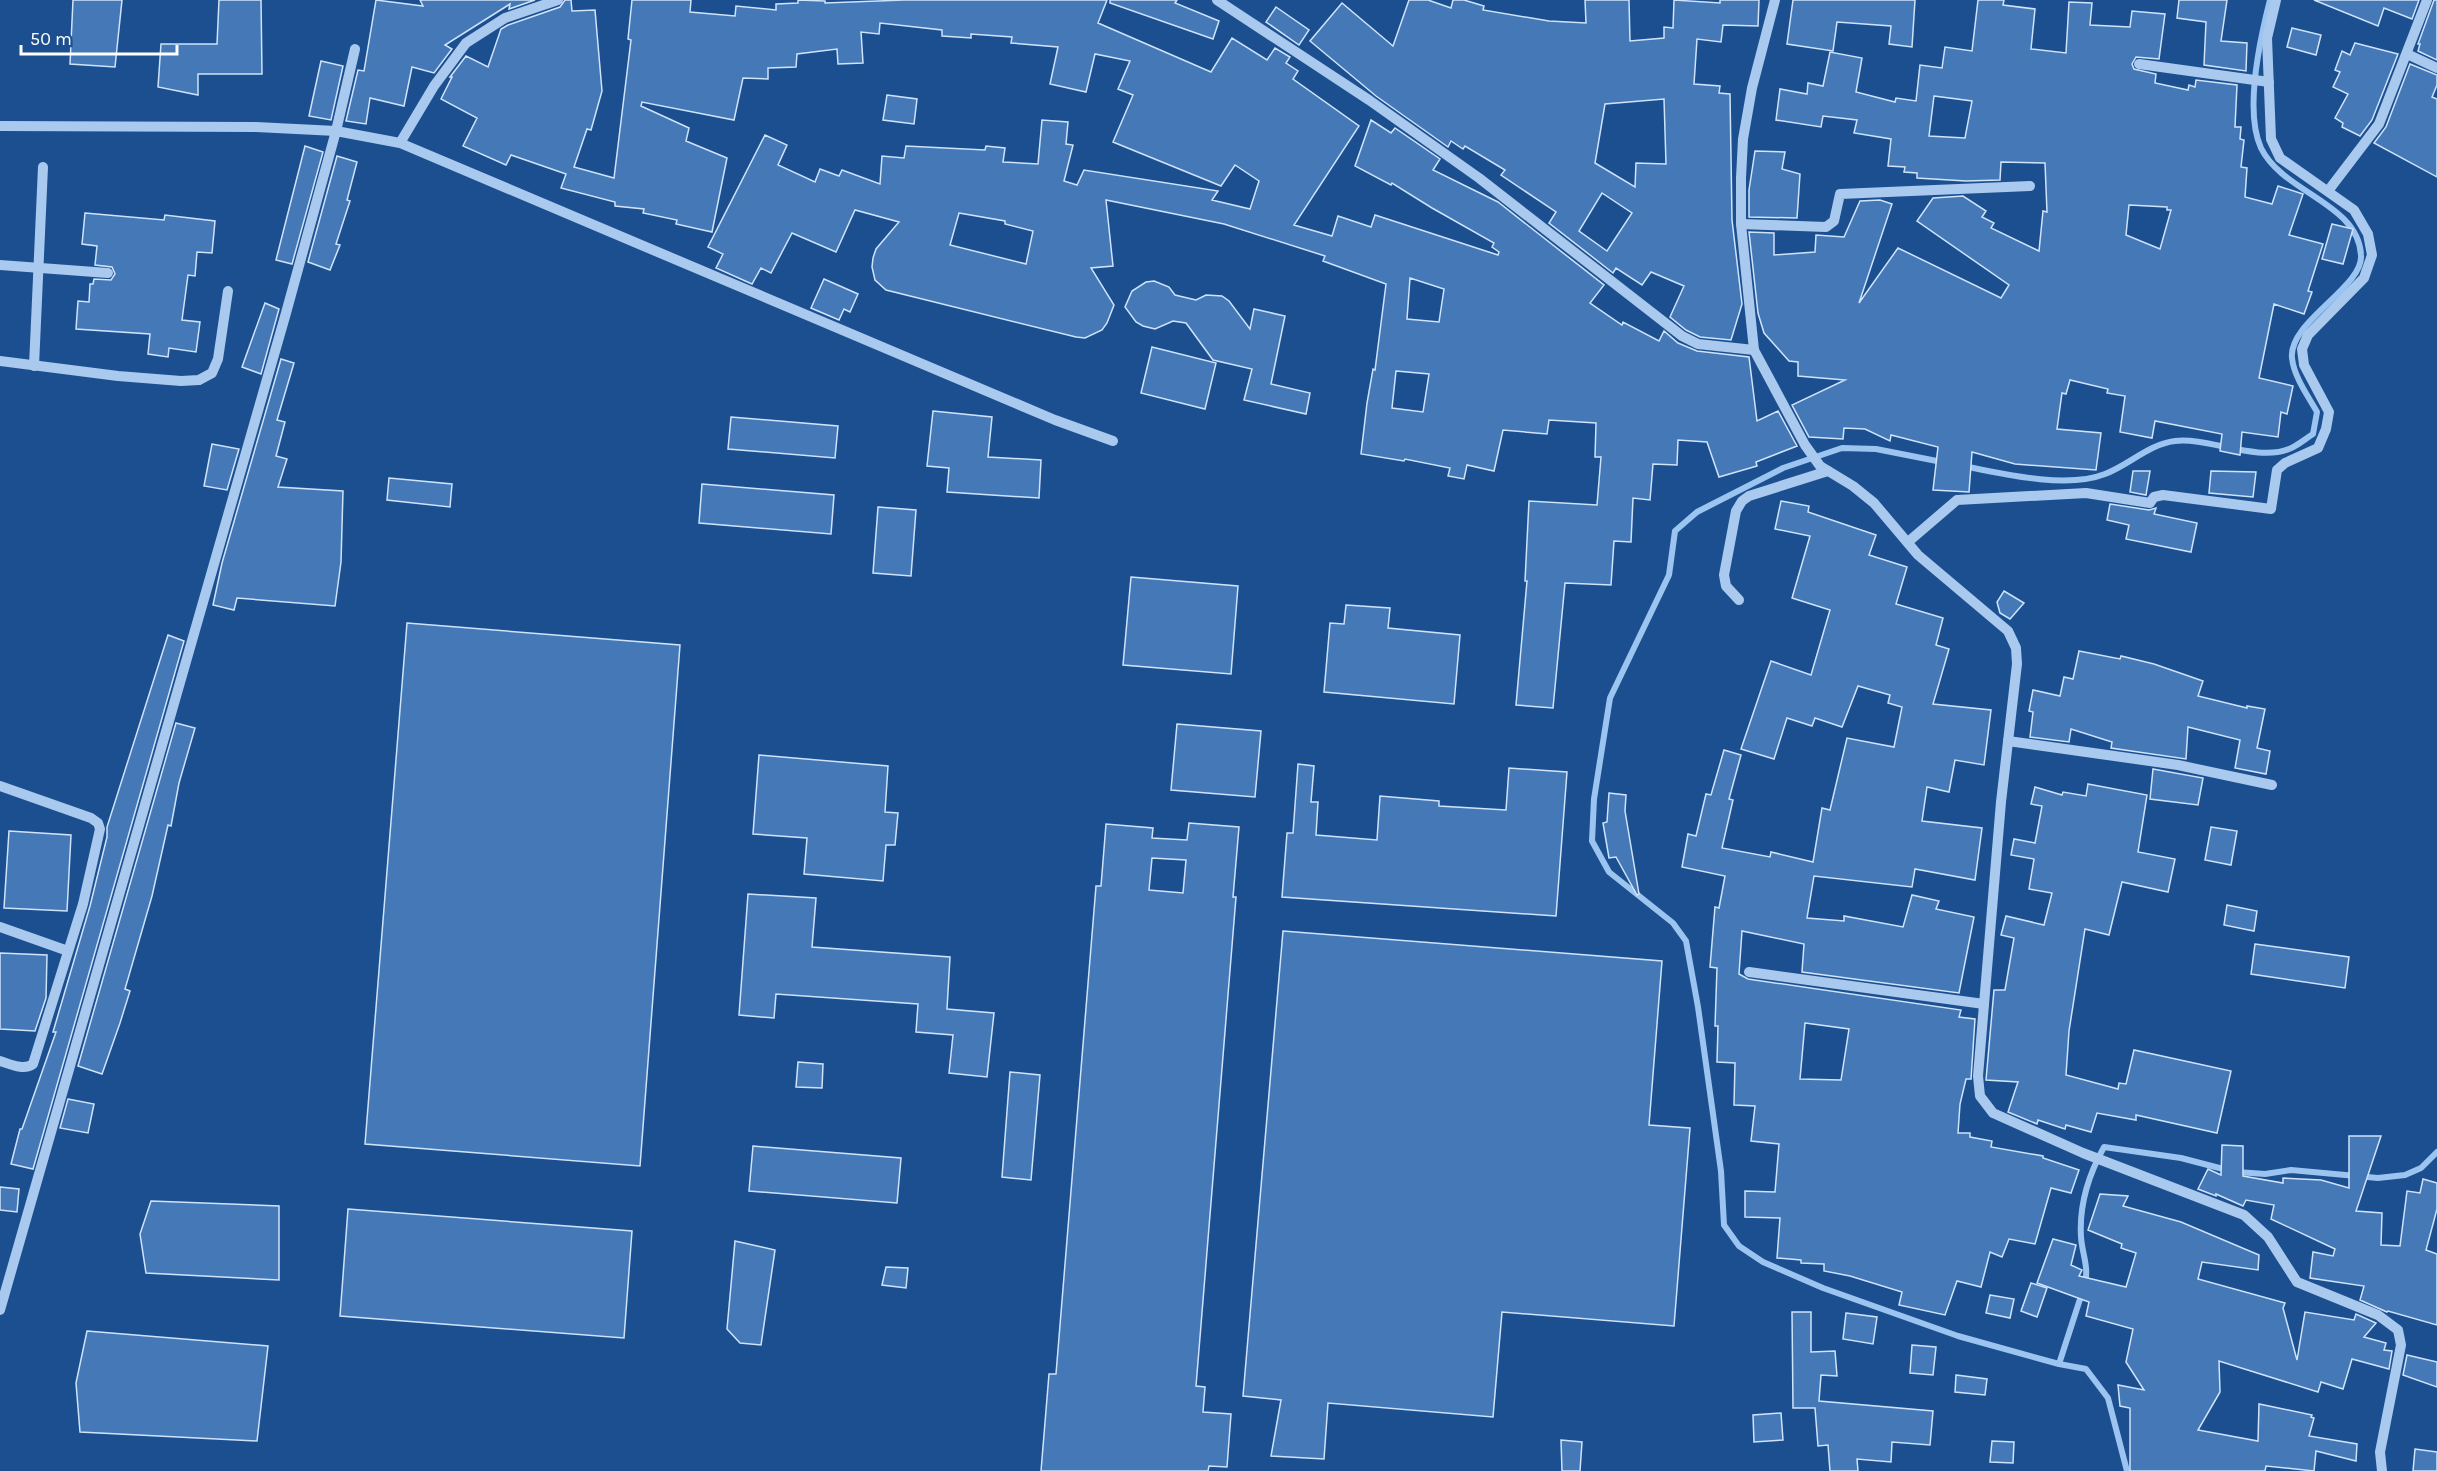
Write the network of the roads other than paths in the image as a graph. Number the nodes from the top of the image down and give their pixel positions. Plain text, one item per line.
1 (558, 0) edge
2 (1217, 0) edge
3 (1775, 0) edge
4 (2276, 0) edge
5 (2427, 0) edge
6 (355, 49) dead end
7 (2407, 54) junction
8 (2139, 64) dead end
9 (2437, 68) edge
10 (2265, 82) junction
11 (0, 126) edge
12 (336, 131) junction
13 (400, 143) junction
14 (43, 167) dead end
15 (2030, 186) dead end
16 (2328, 191) junction
17 (1741, 224) junction
18 (0, 265) edge
19 (40, 269) junction
20 (108, 273) dead end
21 (228, 291) dead end
22 (1754, 350) junction
23 (0, 361) edge
24 (34, 366) junction
25 (1113, 441) dead end
26 (1824, 469) junction
27 (1908, 542) junction
28 (1739, 600) dead end
29 (2008, 741) junction
30 (2272, 785) dead end
31 (0, 786) edge
32 (0, 927) edge
33 (68, 951) junction
34 (1749, 972) dead end
35 (1984, 1004) junction
36 (0, 1061) edge
37 (0, 1310) edge
38 (2382, 1471) edge

1 - 13 street
2 - 22 street
3 - 17 street
4 - 10 street
5 - 7 street
6 - 12 street
7 - 9 street
7 - 16 street
8 - 10 street
10 - 16 street
11 - 12 street
12 - 13 street
12 - 37 street
13 - 25 street
14 - 19 street
15 - 17 street
16 - 27 street
17 - 22 street
18 - 19 street
19 - 20 street
19 - 24 street
21 - 24 street
22 - 26 street
23 - 24 street
26 - 27 street
26 - 28 street
27 - 29 street
29 - 30 street
29 - 35 street
31 - 33 street
32 - 33 street
33 - 36 street
34 - 35 street
35 - 38 street

